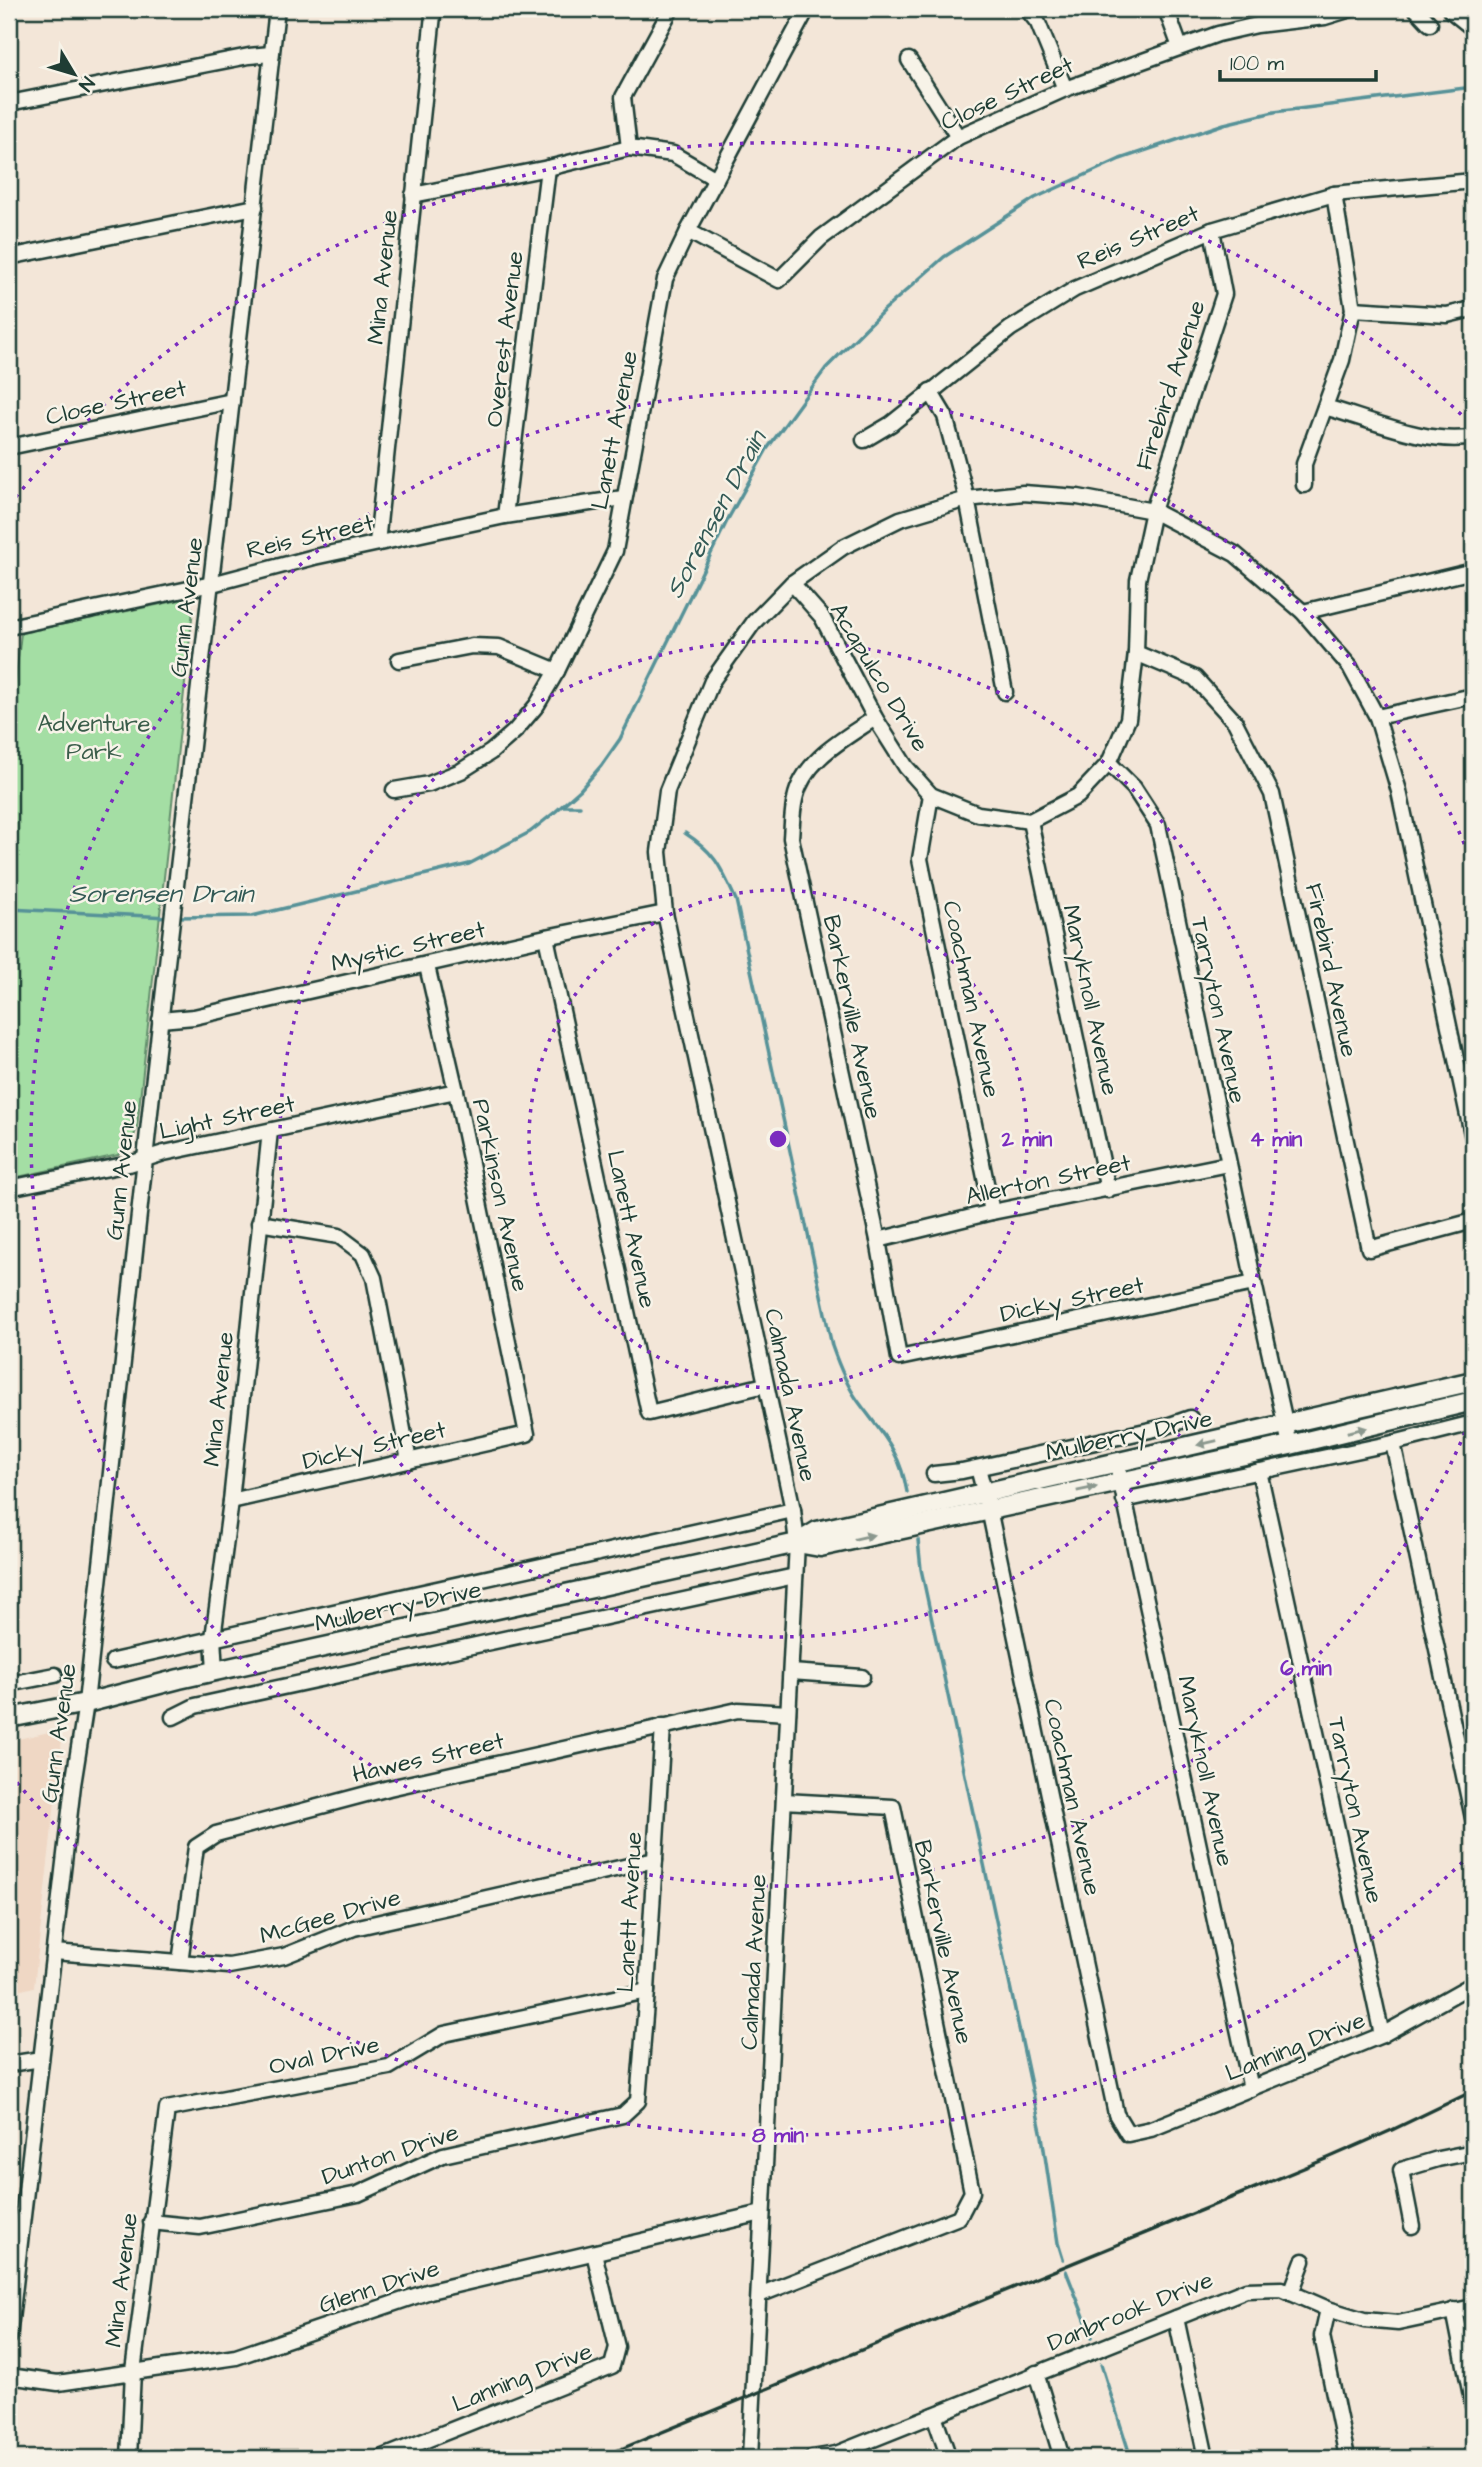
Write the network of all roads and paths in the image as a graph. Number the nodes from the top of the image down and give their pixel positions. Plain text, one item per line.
1 (277, 9) edge
2 (671, 9) edge
3 (807, 9) edge
4 (1027, 9) edge
5 (1166, 9) edge
6 (1351, 9) edge
7 (1416, 9) edge
8 (1452, 9) edge
9 (433, 15) dead end
10 (1430, 24) dead end
11 (1473, 26) edge
12 (1180, 47) junction
13 (271, 54) junction
14 (909, 60) dead end
15 (1065, 89) junction
16 (9, 103) edge
17 (958, 136) junction
18 (629, 148) junction
19 (548, 168) junction
20 (716, 179) junction
21 (1473, 181) edge
22 (1334, 194) junction
23 (413, 195) junction
24 (255, 207) junction
25 (1212, 230) junction
26 (688, 231) junction
27 (9, 257) edge
28 (1353, 309) junction
29 (1472, 309) edge
30 (930, 391) junction
31 (232, 401) junction
32 (1325, 407) junction
33 (1473, 438) edge
34 (864, 440) dead end
35 (9, 447) edge
36 (1304, 485) dead end
37 (623, 498) junction
38 (967, 499) junction
39 (1153, 511) junction
40 (505, 516) junction
41 (377, 543) junction
42 (1473, 570) edge
43 (792, 583) junction
44 (212, 584) junction
45 (1303, 612) junction
46 (9, 627) edge
47 (1136, 653) junction
48 (399, 660) dead end
49 (556, 671) junction
50 (1004, 692) dead end
51 (1473, 696) edge
52 (1377, 717) junction
53 (875, 718) junction
54 (1109, 763) junction
55 (394, 790) dead end
56 (931, 795) junction
57 (1030, 821) junction
58 (664, 913) junction
59 (546, 937) junction
60 (427, 966) junction
61 (160, 1020) junction
62 (456, 1091) junction
63 (270, 1130) junction
64 (1473, 1139) edge
65 (145, 1159) junction
66 (1228, 1164) junction
67 (9, 1188) edge
68 (1108, 1190) junction
69 (992, 1212) junction
70 (1473, 1221) edge
71 (259, 1223) junction
72 (878, 1240) junction
73 (1254, 1283) junction
74 (899, 1358) joint
75 (1473, 1381) edge
76 (765, 1385) junction
77 (1473, 1401) edge
78 (1190, 1418) dead end
79 (1473, 1423) edge
80 (1287, 1424) junction
81 (527, 1434) joint
82 (1393, 1443) junction
83 (1290, 1445) junction
84 (409, 1461) junction
85 (1117, 1464) junction
86 (978, 1468) junction
87 (1259, 1471) junction
88 (934, 1474) dead end
89 (1123, 1491) junction
90 (231, 1501) junction
91 (987, 1501) junction
92 (793, 1510) junction
93 (797, 1543) junction
94 (795, 1577) junction
95 (213, 1638) junction
96 (113, 1661) dead end
97 (215, 1671) junction
98 (791, 1672) junction
99 (55, 1675) dead end
100 (862, 1677) dead end
101 (9, 1684) edge
102 (86, 1703) junction
103 (789, 1713) junction
104 (173, 1717) dead end
105 (9, 1718) edge
106 (663, 1726) junction
107 (784, 1801) junction
108 (1473, 1818) edge
109 (655, 1860) junction
110 (54, 1952) junction
111 (180, 1962) junction
112 (1473, 1984) edge
113 (647, 1992) junction
114 (1382, 2035) junction
115 (41, 2059) junction
116 (9, 2064) edge
117 (1251, 2089) junction
118 (638, 2101) joint
119 (167, 2109) joint
120 (1128, 2134) joint
121 (1473, 2152) edge
122 (762, 2213) junction
123 (151, 2222) junction
124 (1412, 2226) dead end
125 (594, 2253) junction
126 (1303, 2261) dead end
127 (1292, 2293) junction
128 (759, 2295) junction
129 (1473, 2307) edge
130 (1328, 2309) junction
131 (1454, 2311) junction
132 (1176, 2318) junction
133 (9, 2337) edge
134 (133, 2371) junction
135 (1036, 2374) junction
136 (9, 2376) edge
137 (1473, 2406) edge
138 (934, 2415) junction
139 (837, 2456) edge
140 (1347, 2457) edge
141 (129, 2458) edge
142 (381, 2458) edge
143 (751, 2458) edge
144 (813, 2458) edge
145 (949, 2458) edge
146 (1062, 2458) edge
147 (1206, 2458) edge

1 - 13 street, Gunn Avenue
2 - 18 street
3 - 20 street, Lanett Avenue
4 - 15 street
5 - 12 street
6 - 12 street, Close Street
7 - 10 street
8 - 11 main road
9 - 23 street, Mina Avenue
12 - 15 street, Close Street
13 - 16 street
13 - 24 street, Gunn Avenue
14 - 17 street
15 - 17 street, Close Street
17 - 26 street, Close Street
18 - 19 street
18 - 20 street
19 - 23 street
19 - 40 street, Overest Avenue
20 - 26 street, Lanett Avenue
21 - 22 street, Reis Street
22 - 25 street, Reis Street
22 - 28 street
23 - 41 street, Mina Avenue
24 - 27 street
24 - 31 street, Gunn Avenue
25 - 30 street, Reis Street
25 - 39 street, Firebird Avenue
26 - 37 street, Lanett Avenue
28 - 29 street
28 - 32 street
30 - 34 street, Reis Street
30 - 38 street
31 - 35 street, Close Street
31 - 44 street, Gunn Avenue
32 - 33 street
32 - 36 street
37 - 40 street, Reis Street
37 - 49 street, Lanett Avenue
38 - 39 street, Calmada Avenue
38 - 43 street, Calmada Avenue
38 - 50 street
39 - 45 street, Calmada Avenue
39 - 47 street
40 - 41 street, Reis Street
41 - 44 street, Reis Street
42 - 45 street
43 - 53 street, Acapulco Drive
43 - 58 street, Calmada Avenue
44 - 46 street, Reis Street
44 - 61 street, Gunn Avenue
45 - 52 street, Calmada Avenue
47 - 54 street
47 - 70 street, Firebird Avenue
48 - 49 street
49 - 55 street, Lanett Avenue
51 - 52 street
52 - 64 street, Calmada Avenue
53 - 56 street, Acapulco Drive
53 - 72 street, Barkerville Avenue
54 - 57 street
54 - 66 street, Tarryton Avenue
56 - 57 street, Acapulco Drive
56 - 69 street, Coachman Avenue
57 - 68 street, Maryknoll Avenue
58 - 59 street, Mystic Street
58 - 76 street, Calmada Avenue
59 - 60 street, Mystic Street
59 - 76 street, Lanett Avenue
60 - 61 street, Mystic Street
60 - 62 street, Parkinson Avenue
61 - 65 street, Gunn Avenue
62 - 63 street, Light Street
62 - 81 street, Parkinson Avenue
63 - 65 street, Light Street
63 - 71 street, Mina Avenue
65 - 67 street, Light Street
65 - 102 street, Gunn Avenue
66 - 68 street, Allerton Street
66 - 73 street, Tarryton Avenue
68 - 69 street, Allerton Street
69 - 72 street, Allerton Street
71 - 84 street
71 - 90 street, Mina Avenue
72 - 74 street, Barkerville Avenue
73 - 74 street, Dicky Street
73 - 80 street, Tarryton Avenue
75 - 80 main road, Mulberry Drive
76 - 92 street, Calmada Avenue
83 -> 77 main road, Mulberry Drive
78 - 86 street
79 - 82 street
80 - 83 street, Tarryton Avenue
80 -> 85 main road, Mulberry Drive
81 - 84 street, Dicky Street
82 - 87 street
82 - 108 street
83 - 89 main road, Mulberry Drive
84 - 90 street, Dicky Street
85 - 89 street, Maryknoll Avenue
85 - 91 main road, Mulberry Drive
86 - 88 street
86 - 91 street, Coachman Avenue
87 - 89 street
87 - 114 street, Tarryton Avenue
91 -> 89 main road, Mulberry Drive
89 - 117 street, Maryknoll Avenue
90 - 95 street, Mina Avenue
91 - 93 main road, Mulberry Drive
91 - 120 street, Coachman Avenue
92 - 93 street, Calmada Avenue
92 - 95 street, Mulberry Drive
93 - 94 street, Calmada Avenue
93 - 97 main road, Mulberry Drive
94 - 98 street, Calmada Avenue
94 - 104 street
95 - 96 street, Mulberry Drive
95 - 97 street, Mina Avenue
97 - 102 main road, Mulberry Drive
98 - 100 street
98 - 103 street, Calmada Avenue
99 - 101 street
102 - 105 main road, Mulberry Drive
102 - 110 street, Gunn Avenue
103 - 106 street, Hawes Street
103 - 107 street, Calmada Avenue
106 - 109 street, Lanett Avenue
106 - 111 street, Hawes Street
107 - 122 street, Calmada Avenue
107 - 128 street, Barkerville Avenue
109 - 111 street, McGee Drive
109 - 113 street, Lanett Avenue
110 - 111 street, McGee Drive
110 - 115 street, Gunn Avenue
112 - 114 street, Lanning Drive
113 - 118 street, Lanett Avenue
113 - 119 street, Oval Drive
114 - 117 street, Lanning Drive
115 - 116 street
115 - 133 street, Gunn Avenue
117 - 120 street, Lanning Drive
118 - 123 street, Dunton Drive
119 - 123 street, Mina Avenue
121 - 124 street
122 - 125 street, Glenn Drive
122 - 128 street, Calmada Avenue
123 - 134 street, Mina Avenue
125 - 134 street, Glenn Drive
125 - 142 street, Lanning Drive
126 - 127 street
127 - 130 street, Danbrook Drive
127 - 132 street, Danbrook Drive
128 - 143 street, Calmada Avenue
129 - 131 street, Danbrook Drive
130 - 131 street, Danbrook Drive
130 - 140 street
131 - 137 street
132 - 135 street, Danbrook Drive
132 - 147 street
134 - 136 street, Glenn Drive
134 - 141 street, Mina Avenue
135 - 138 street, Danbrook Drive
135 - 146 street
138 - 139 street, Danbrook Drive
138 - 145 street
139 - 144 street, Danbrook Drive

